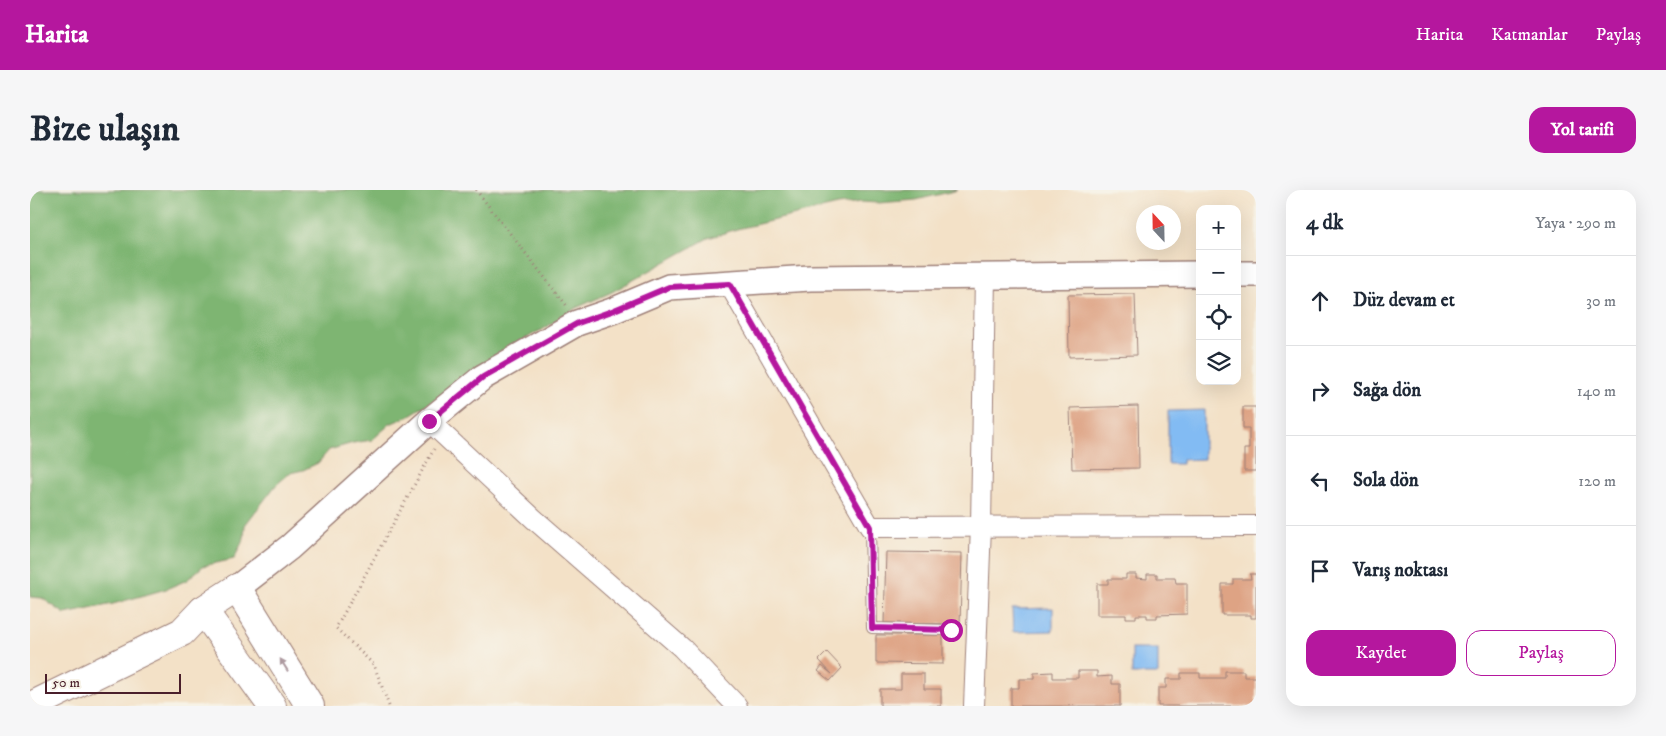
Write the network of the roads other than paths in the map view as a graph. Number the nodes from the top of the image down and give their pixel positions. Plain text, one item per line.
1 (1196, 274) edge
2 (1241, 274) edge
3 (1256, 274) edge
4 (985, 275) junction
5 (730, 284) junction
6 (436, 427) junction
7 (981, 526) junction
8 (1256, 526) edge
9 (870, 527) junction
10 (237, 588) junction
11 (203, 610) junction
12 (951, 630) dead end
13 (90, 671) junction
14 (30, 694) edge
15 (31, 706) edge
16 (272, 706) edge
17 (310, 706) edge
18 (737, 706) edge
19 (974, 706) edge

1 - 4 street
2 - 3 street
4 - 5 street
4 - 7 street
5 - 6 street
5 - 9 street
6 - 10 street
6 - 18 street
7 - 8 street
7 - 9 street
7 - 19 street
9 - 12 lane
10 - 11 main road
17 -> 10 main road
11 - 13 main road
11 - 16 main road
13 - 14 main road
13 - 15 main road

